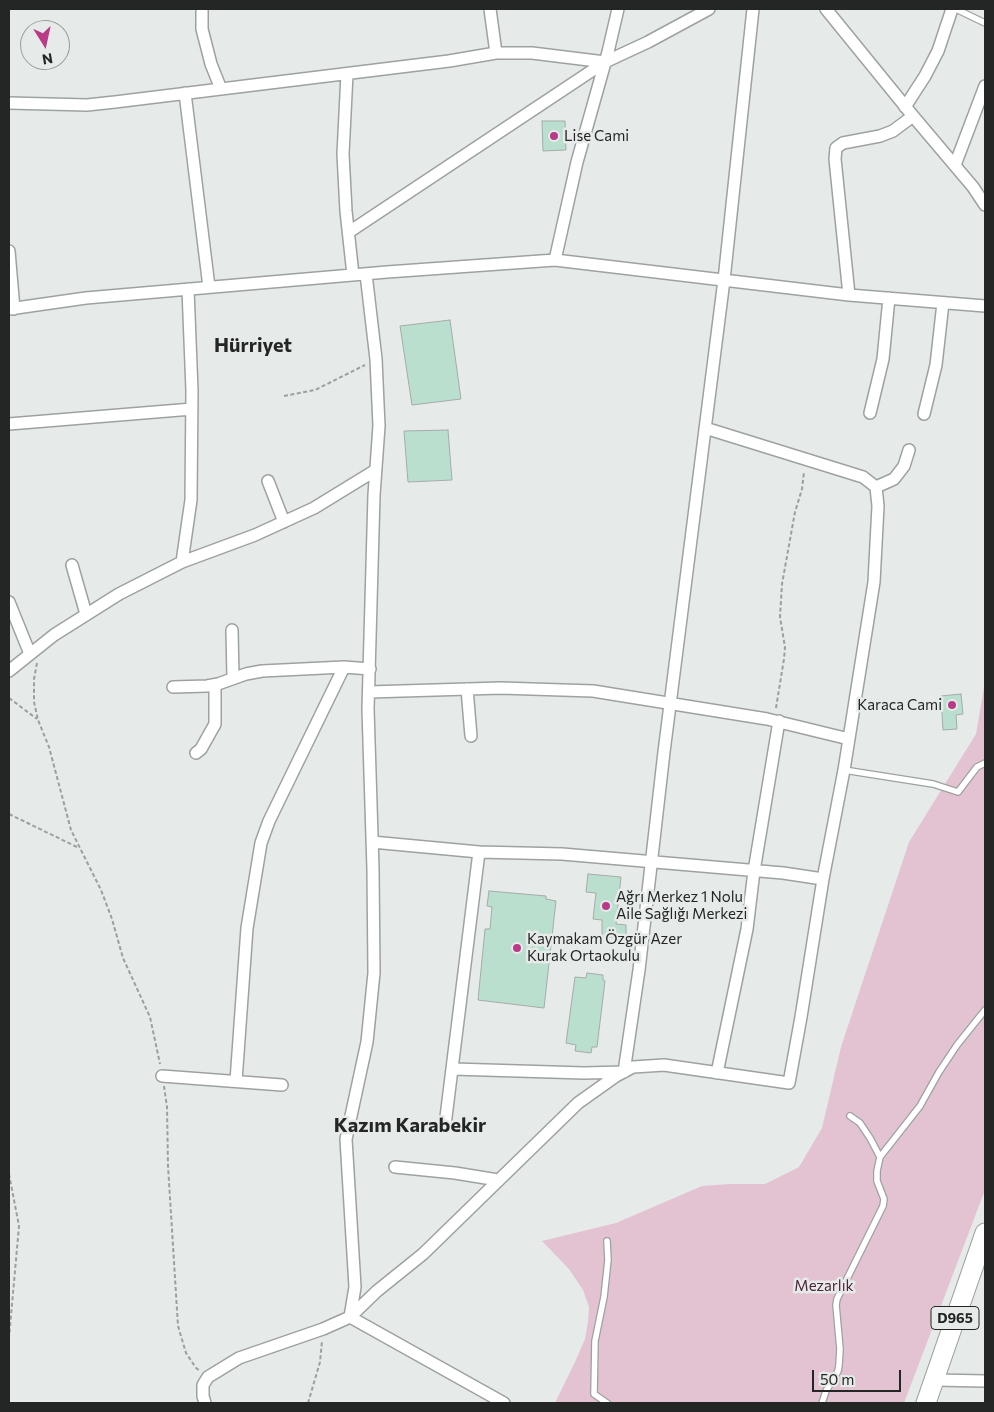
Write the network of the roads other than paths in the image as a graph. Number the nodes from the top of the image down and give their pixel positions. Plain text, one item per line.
1 (202, 9) edge
2 (490, 9) edge
3 (618, 9) edge
4 (709, 9) edge
5 (753, 9) edge
6 (826, 9) edge
7 (954, 9) edge
8 (985, 23) edge
9 (496, 53) junction
10 (605, 62) junction
11 (347, 74) junction
12 (985, 86) edge
13 (221, 89) junction
14 (185, 94) junction
15 (9, 103) edge
16 (905, 106) junction
17 (913, 116) junction
18 (955, 166) junction
19 (985, 205) edge
20 (349, 232) junction
21 (9, 251) edge
22 (556, 260) junction
23 (366, 274) junction
24 (353, 275) junction
25 (724, 280) junction
26 (209, 287) junction
27 (188, 289) junction
28 (849, 295) junction
29 (889, 298) junction
30 (943, 303) junction
31 (985, 306) edge
32 (11, 309) edge
33 (192, 409) junction
34 (870, 413) dead end
35 (924, 414) dead end
36 (9, 424) edge
37 (704, 428) junction
38 (909, 450) dead end
39 (376, 470) junction
40 (268, 481) dead end
41 (876, 487) junction
42 (284, 522) junction
43 (182, 562) junction
44 (72, 565) dead end
45 (9, 602) edge
46 (86, 614) junction
47 (232, 630) dead end
48 (30, 654) junction
49 (344, 668) junction
50 (370, 668) junction
51 (9, 671) edge
52 (233, 678) junction
53 (215, 684) junction
54 (173, 687) dead end
55 (467, 689) junction
56 (369, 692) junction
57 (670, 702) junction
58 (777, 721) junction
59 (471, 736) dead end
60 (849, 739) junction
61 (196, 753) dead end
62 (985, 764) edge
63 (844, 770) junction
64 (372, 842) junction
65 (479, 852) junction
66 (652, 861) junction
67 (754, 871) junction
68 (823, 879) junction
69 (985, 1010) edge
70 (453, 1069) junction
71 (624, 1072) junction
72 (717, 1073) junction
73 (162, 1076) road end
74 (236, 1081) junction
75 (282, 1085) dead end
76 (850, 1116) dead end
77 (445, 1125) dead end
78 (880, 1157) junction
79 (395, 1167) dead end
80 (498, 1180) junction
81 (985, 1233) edge
82 (606, 1241) dead end
83 (350, 1317) junction
84 (935, 1380) junction
85 (985, 1381) edge
86 (206, 1403) edge
87 (504, 1403) edge
88 (607, 1403) edge
89 (822, 1403) edge
90 (926, 1403) edge

1 - 13 street
2 - 9 street
3 - 10 street
4 - 10 street
5 - 25 street
6 - 16 street
7 - 8 lane
7 - 16 street
9 - 10 street
9 - 11 street
10 - 20 street
10 - 22 street
11 - 13 street
11 - 20 street
12 - 18 street
13 - 14 street
14 - 15 street
14 - 26 street
16 - 17 street
17 - 18 street
17 - 28 street
18 - 19 street
20 - 24 street
21 - 32 street
22 - 23 street
22 - 25 street
23 - 24 street
23 - 39 street
24 - 26 street
25 - 28 street
25 - 37 street
26 - 27 street
27 - 32 street
27 - 33 street
28 - 29 street
29 - 30 street
29 - 34 street
30 - 31 street
30 - 35 street
33 - 36 street
33 - 43 street
37 - 41 street
37 - 57 street
38 - 41 street
39 - 42 street
39 - 50 street
40 - 42 street
41 - 60 street
42 - 43 street
43 - 46 street
44 - 46 street
45 - 48 street
46 - 48 street
47 - 52 street
48 - 51 street
49 - 50 street
49 - 52 street
49 - 74 street
50 - 56 street
52 - 53 street
53 - 54 street
53 - 61 street
55 - 56 street
55 - 57 street
55 - 59 street
56 - 64 street
57 - 58 street
57 - 66 street
58 - 60 street
58 - 67 street
60 - 63 street
62 - 63 lane
63 - 68 street
64 - 65 street
64 - 83 street
65 - 66 street
65 - 70 street
66 - 67 street
66 - 71 street
67 - 68 street
67 - 72 street
68 - 72 street
69 - 78 lane
70 - 71 street
70 - 77 street
71 - 72 street
71 - 80 street
73 - 74 street
74 - 75 street
76 - 78 lane
78 - 89 lane
79 - 80 street
80 - 83 street
81 - 84 main road, D965
82 - 88 lane
83 - 86 street
83 - 87 street
84 - 85 street
84 - 90 main road, D965

